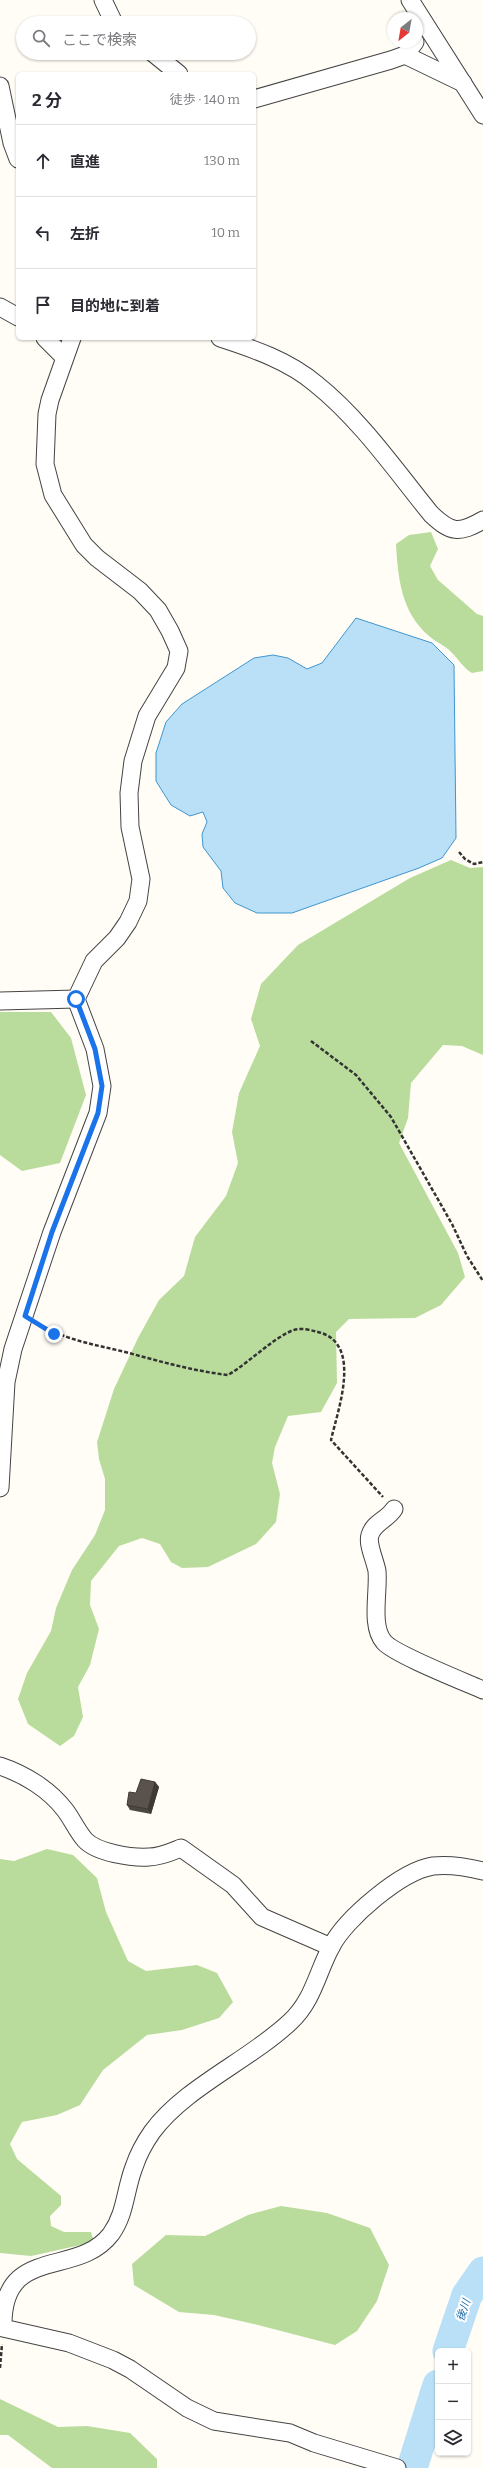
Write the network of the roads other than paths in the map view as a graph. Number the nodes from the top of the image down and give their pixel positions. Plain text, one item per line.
1 (103, 0) edge
2 (410, 0) edge
3 (414, 12) edge
4 (111, 16) edge
5 (423, 34) edge
6 (410, 48) edge
7 (162, 60) edge
8 (177, 72) edge
9 (463, 83) junction
10 (0, 86) edge
11 (256, 98) edge
12 (483, 115) edge
13 (16, 154) edge
14 (0, 307) edge
15 (16, 317) edge
16 (47, 340) edge
17 (71, 340) edge
18 (226, 340) edge
19 (64, 357) junction
20 (483, 520) edge
21 (76, 999) junction
22 (0, 1001) edge
23 (0, 1488) edge
24 (394, 1509) road end
25 (483, 1690) edge
26 (0, 1766) edge
27 (483, 1871) edge
28 (331, 1947) junction
29 (397, 2468) edge

1 - 4 street
2 - 3 street
5 - 9 street
6 - 9 street
6 - 11 street
7 - 8 street
9 - 12 street
10 - 13 street
14 - 15 street
16 - 19 street
17 - 19 street
18 - 20 street
19 - 21 street
21 - 22 street
21 - 23 street
24 - 25 street
26 - 28 street
27 - 28 street
28 - 29 street

